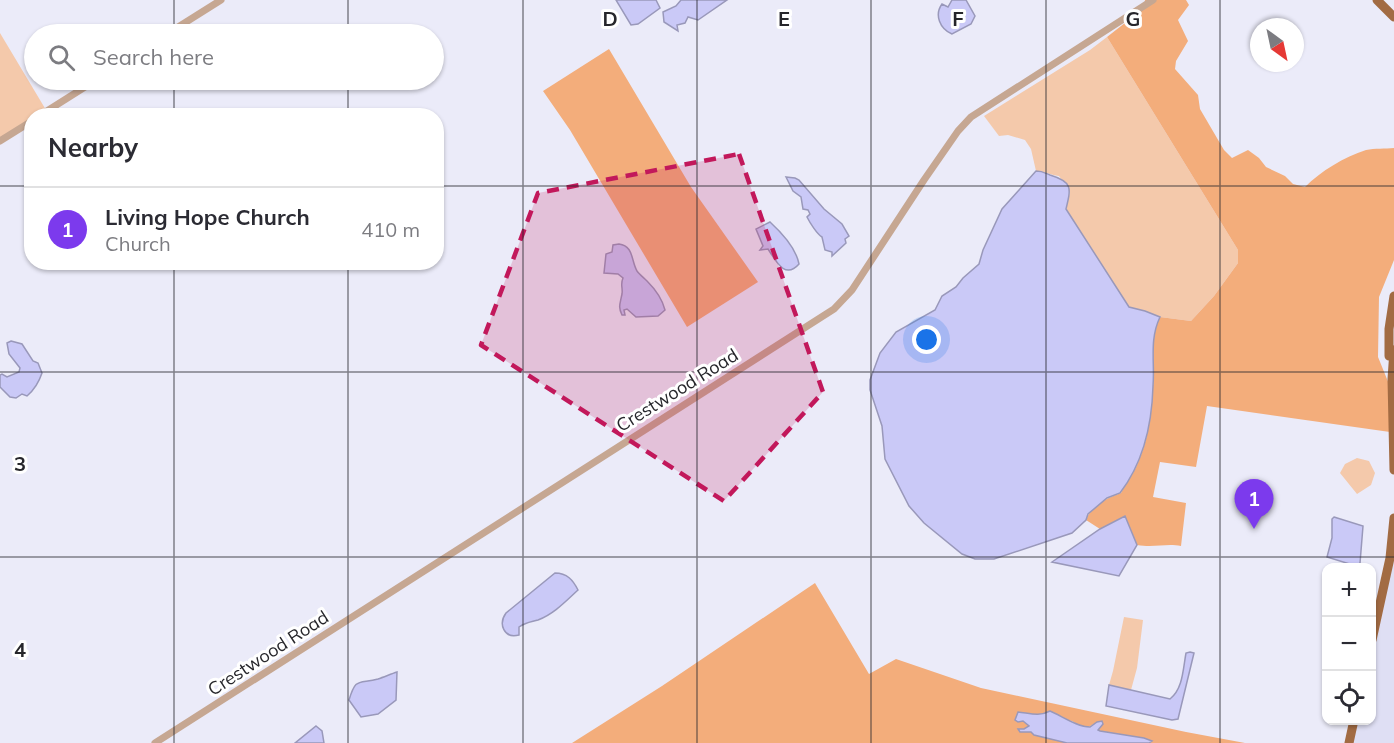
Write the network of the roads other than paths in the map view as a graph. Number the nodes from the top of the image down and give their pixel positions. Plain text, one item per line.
1 (221, 0) edge
2 (1153, 0) edge
3 (1377, 0) edge
4 (1394, 17) edge
5 (183, 24) edge
6 (80, 90) edge
7 (52, 108) edge
8 (24, 126) edge
9 (0, 141) edge
10 (1394, 296) edge
11 (1394, 350) edge
12 (1392, 379) junction
13 (1394, 470) edge
14 (1394, 518) edge
15 (1376, 618) edge
16 (1353, 725) edge
17 (155, 743) edge
18 (1349, 743) edge

1 - 5 street
2 - 17 street, Crestwood Road
3 - 4 main road
6 - 7 street
8 - 9 street
10 - 12 main road
11 - 12 main road
12 - 13 main road
14 - 15 main road
16 - 18 main road

